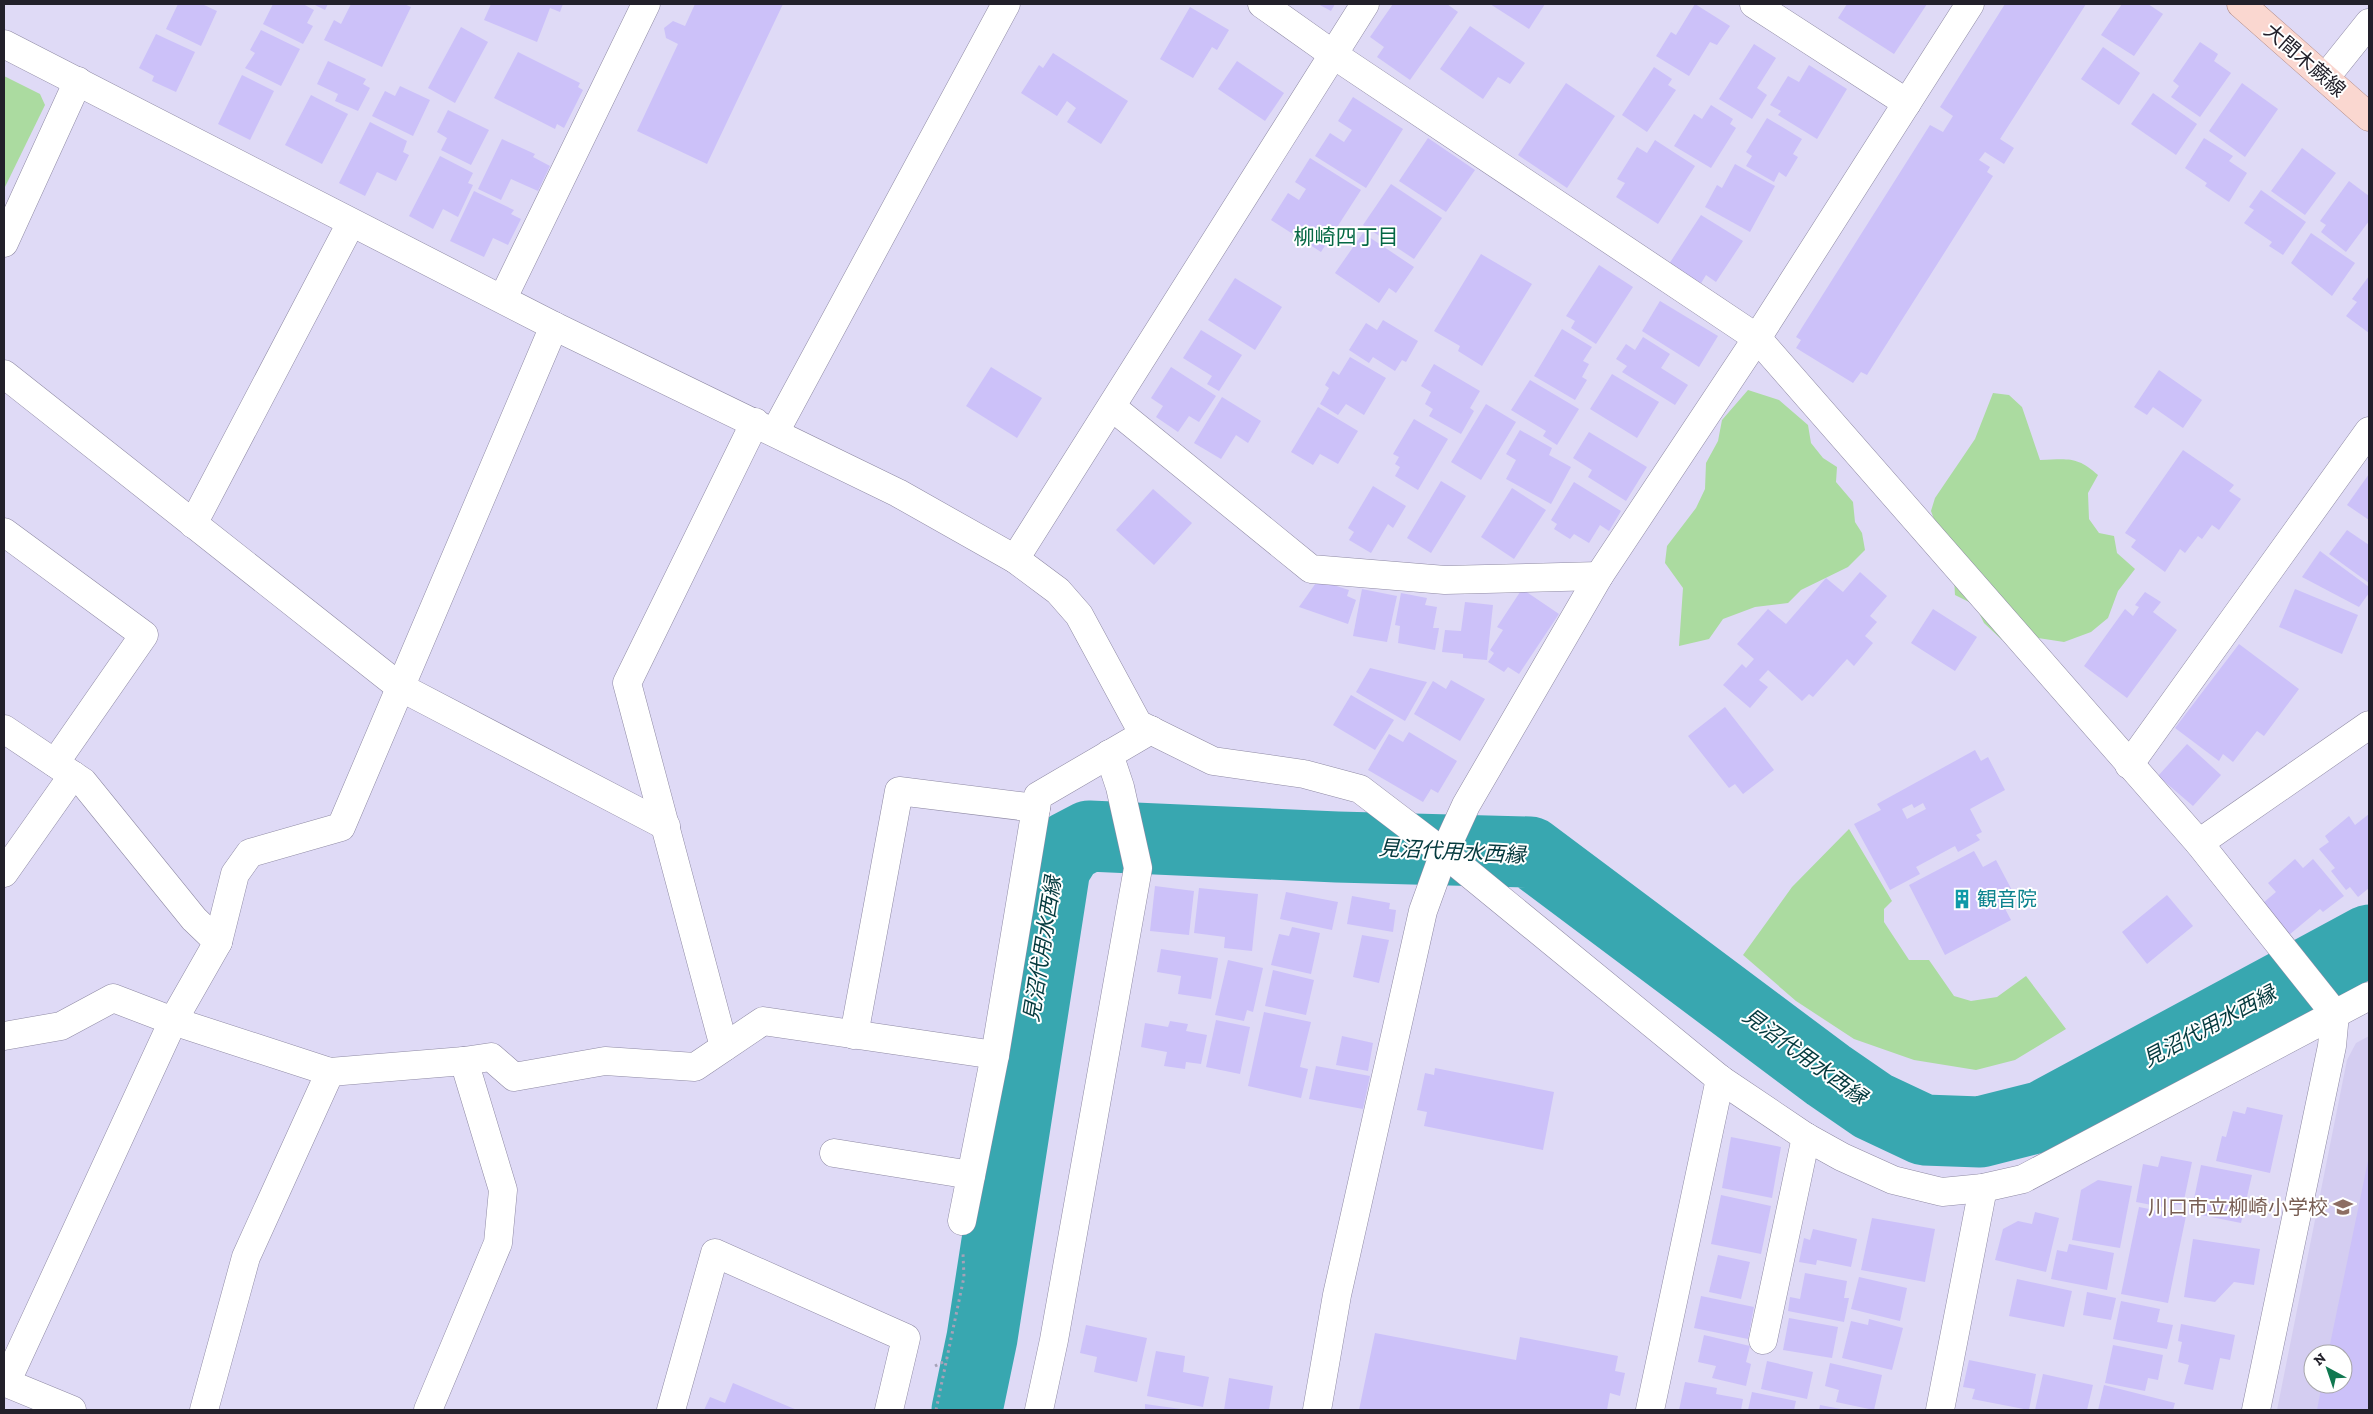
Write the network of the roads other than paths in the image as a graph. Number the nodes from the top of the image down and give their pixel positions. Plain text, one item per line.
1 (646, 4) edge
2 (1006, 4) edge
3 (1262, 4) edge
4 (1366, 4) edge
5 (1754, 4) edge
6 (1970, 4) edge
7 (2241, 4) edge
8 (2369, 24) edge
9 (4, 44) edge
10 (1334, 54) junction
11 (2325, 78) junction
12 (78, 81) junction
13 (1907, 103) junction
14 (2369, 117) edge
15 (351, 223) junction
16 (4, 243) edge
17 (503, 298) junction
18 (554, 326) junction
19 (1757, 338) junction
20 (4, 374) edge
21 (1112, 407) junction
22 (765, 427) junction
23 (2369, 431) edge
24 (193, 524) junction
25 (4, 532) edge
26 (1015, 559) junction
27 (1599, 576) junction
28 (400, 687) junction
29 (2369, 725) edge
30 (4, 729) edge
31 (1151, 730) junction
32 (1110, 754) junction
33 (2129, 765) junction
34 (64, 769) junction
35 (1036, 808) junction
36 (666, 826) junction
37 (2199, 843) junction
38 (1444, 853) junction
39 (4, 873) edge
40 (218, 942) junction
41 (2369, 996) edge
42 (2331, 1009) junction
43 (173, 1021) junction
44 (854, 1035) junction
45 (4, 1036) edge
46 (724, 1047) junction
47 (995, 1055) junction
48 (464, 1061) junction
49 (330, 1072) junction
50 (1720, 1078) junction
51 (1806, 1137) junction
52 (834, 1153) dead end
53 (971, 1175) junction
54 (1983, 1188) junction
55 (962, 1221) road end
56 (1763, 1340) dead end
57 (5, 1382) edge
58 (72, 1410) edge
59 (204, 1410) edge
60 (428, 1410) edge
61 (671, 1410) edge
62 (889, 1410) edge
63 (1038, 1410) edge
64 (1317, 1410) edge
65 (1650, 1410) edge
66 (1940, 1410) edge
67 (2256, 1410) edge

1 - 17 street
2 - 22 street
3 - 10 street
4 - 10 street
5 - 13 street
6 - 13 street
7 - 11 main road, 大間木蕨線
8 - 11 street
9 - 12 street
10 - 19 street
10 - 21 street
11 - 14 main road, 大間木蕨線
12 - 15 street
12 - 16 street
13 - 19 street
15 - 17 street
15 - 24 street
17 - 18 street
18 - 22 street
18 - 28 street
19 - 27 street
19 - 33 street
20 - 24 street
21 - 26 street
21 - 27 street
22 - 26 street
22 - 36 street
23 - 33 street
24 - 28 street
25 - 34 street
26 - 31 street
27 - 38 street
28 - 36 street
28 - 40 street
29 - 37 street
30 - 34 street
31 - 32 street
31 - 38 street
32 - 35 street
32 - 63 street
33 - 37 street
34 - 39 street
34 - 40 street
35 - 44 street
35 - 47 street
36 - 46 street
37 - 42 street
38 - 50 street
38 - 64 street
40 - 43 street
41 - 42 street
42 - 54 street
42 - 67 street
43 - 45 street
43 - 49 street
43 - 57 street
44 - 46 street
44 - 47 street
46 - 48 street
47 - 53 street
48 - 49 street
48 - 60 street
49 - 59 street
50 - 51 street
50 - 65 street
51 - 54 street
51 - 56 street
52 - 53 street
53 - 55 street
54 - 66 street
57 - 58 street
61 - 62 street

